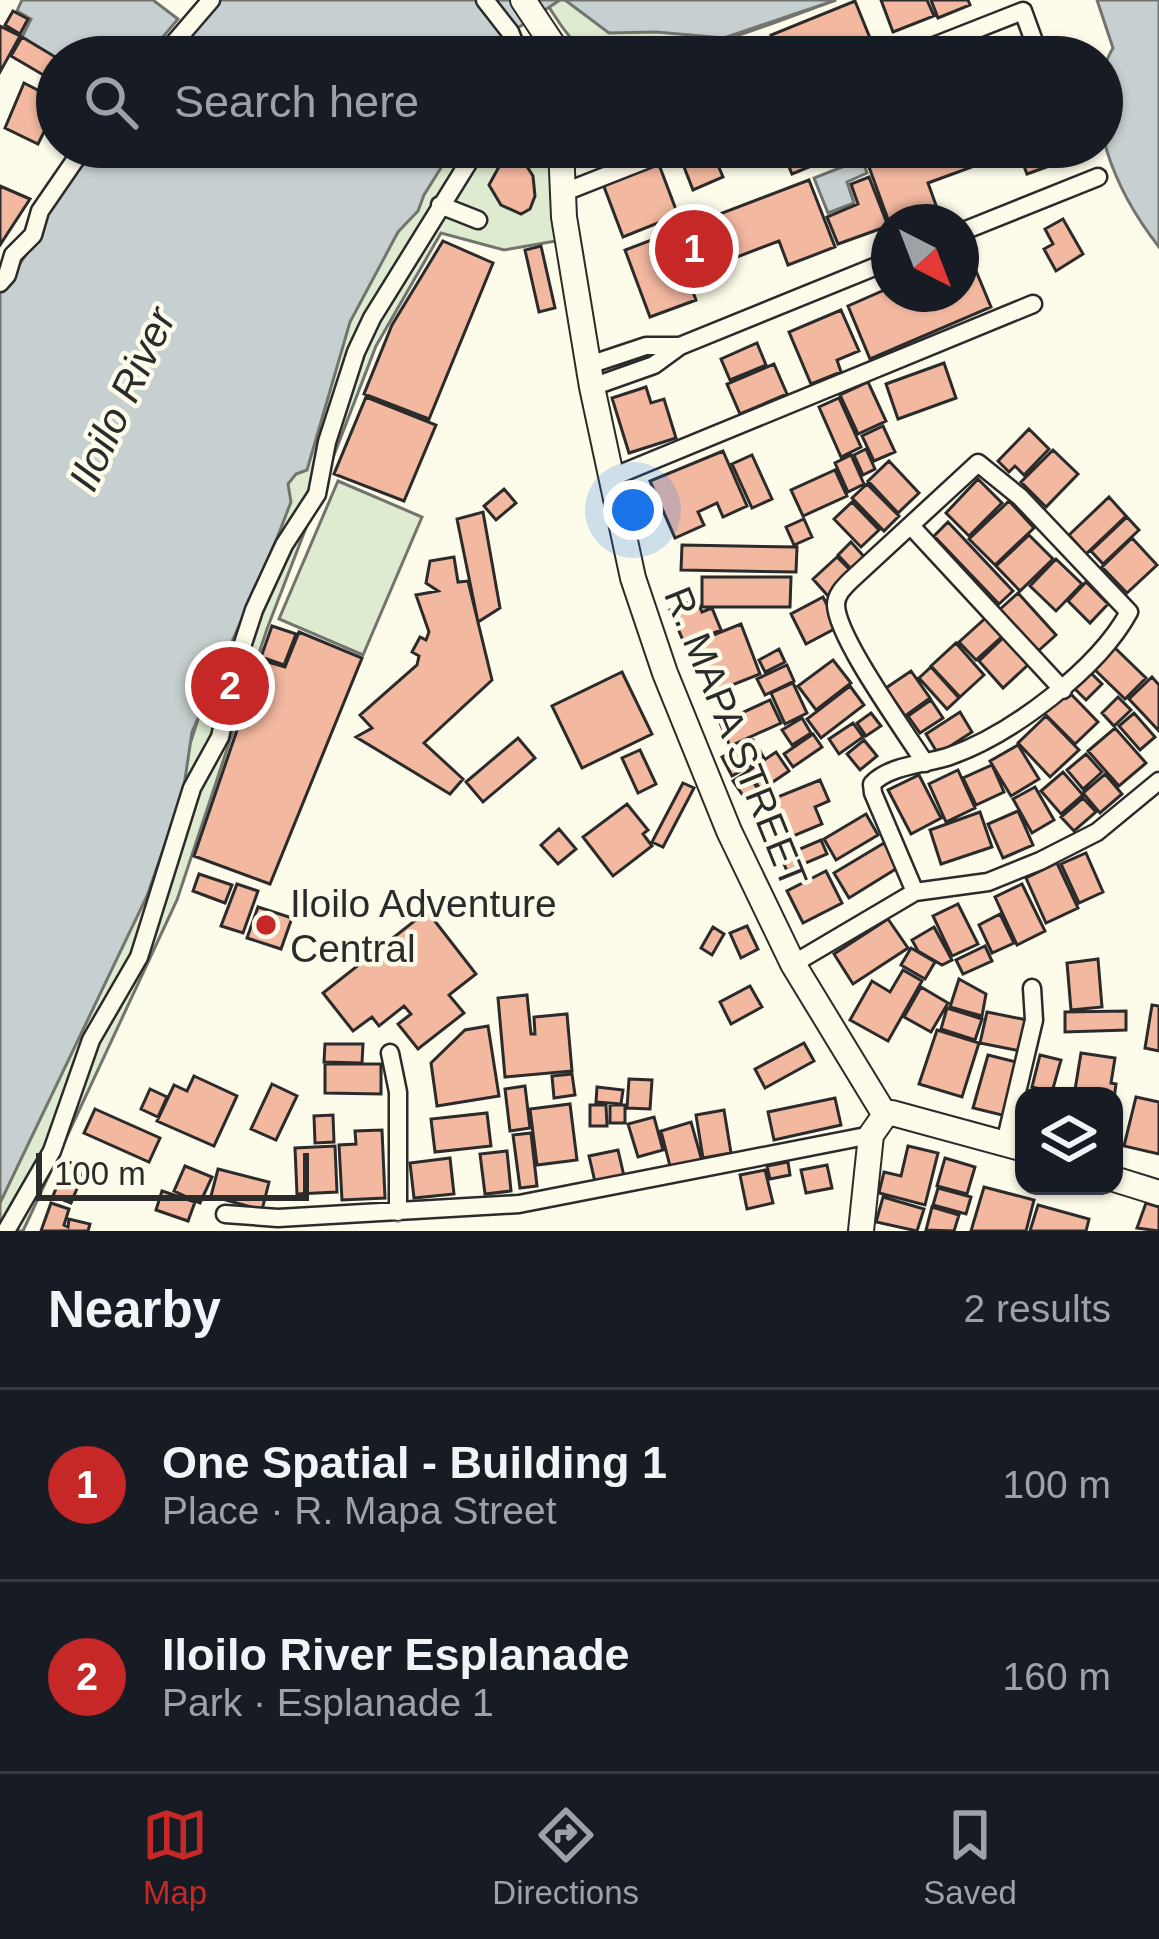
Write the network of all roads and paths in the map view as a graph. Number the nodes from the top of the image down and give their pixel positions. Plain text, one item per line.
1 (211, 0) edge
2 (485, 0) edge
3 (523, 0) edge
4 (180, 36) edge
5 (512, 36) edge
6 (549, 36) edge
7 (959, 36) edge
8 (1032, 36) edge
9 (70, 168) edge
10 (464, 168) edge
11 (561, 168) edge
12 (626, 168) edge
13 (1098, 177) dead end
14 (562, 193) junction
15 (440, 205) junction
16 (478, 220) dead end
17 (979, 225) edge
18 (871, 268) edge
19 (0, 283) edge
20 (1033, 304) dead end
21 (590, 376) junction
22 (610, 478) junction
23 (911, 526) junction
24 (1063, 690) junction
25 (925, 763) junction
26 (1159, 781) edge
27 (915, 892) junction
28 (794, 964) junction
29 (1032, 988) dead end
30 (390, 1053) dead end
31 (878, 1125) junction
32 (1014, 1146) edge
33 (1123, 1181) edge
34 (1159, 1192) edge
35 (398, 1212) junction
36 (225, 1214) dead end
37 (6, 1231) edge
38 (861, 1231) edge

1 - 4 street
2 - 5 street
3 - 6 main road
7 - 8 street
9 - 19 street
10 - 15 street
11 - 14 main road, R. MAPA STREET
12 - 14 street
13 - 17 street
14 - 21 main road, R. MAPA STREET
15 - 16 street
15 - 37 street
18 - 21 street
20 - 22 street
21 - 22 main road, R. MAPA STREET
22 - 28 main road, R. MAPA STREET
23 - 24 street
23 - 24 street
23 - 25 street
24 - 25 street
25 - 27 street
26 - 27 street
27 - 28 street
28 - 31 main road, R. MAPA STREET
29 - 32 street
30 - 35 street
31 - 32 main road
31 - 35 street
31 - 38 main road
33 - 34 main road
35 - 36 street

